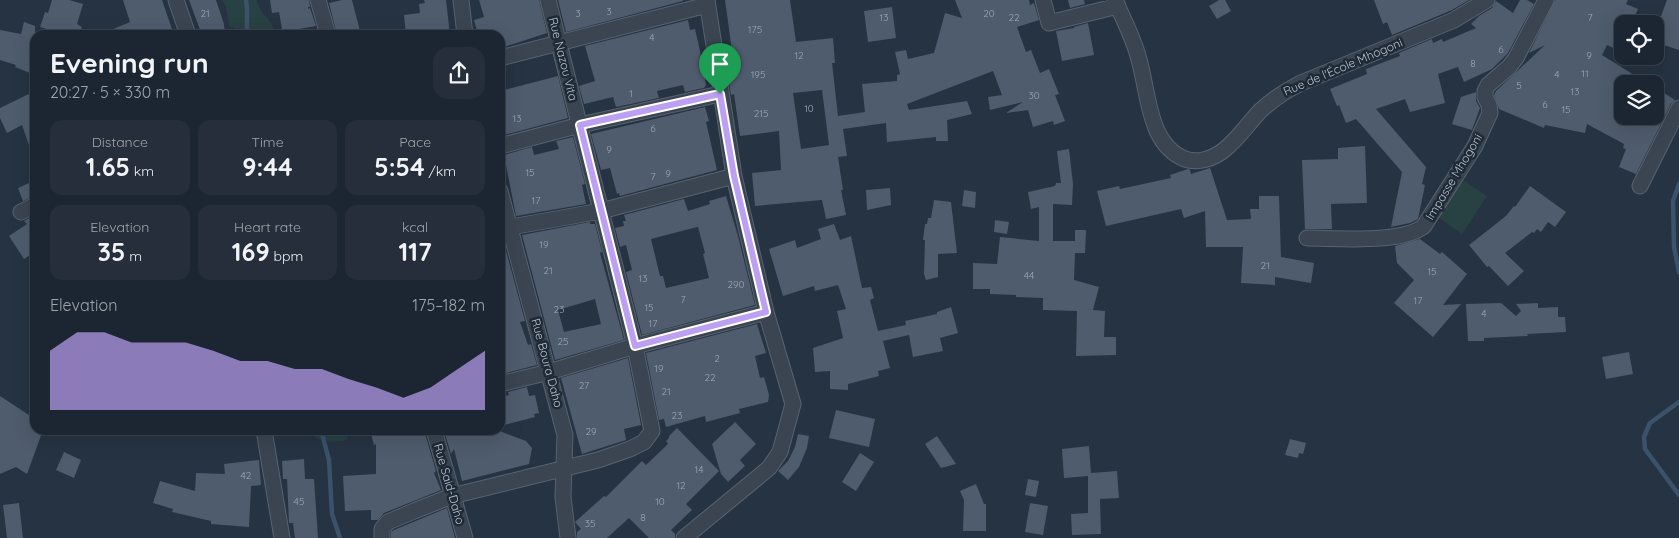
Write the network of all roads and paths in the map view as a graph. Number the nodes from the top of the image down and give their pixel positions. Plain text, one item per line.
1 (176, 0) edge
2 (318, 0) edge
3 (461, 0) edge
4 (548, 0) edge
5 (1043, 0) edge
6 (1487, 0) edge
7 (1546, 0) edge
8 (707, 2) edge
9 (1116, 3) edge
10 (186, 30) edge
11 (327, 30) edge
12 (464, 30) edge
13 (559, 43) junction
14 (505, 57) edge
15 (720, 94) junction
16 (1679, 108) edge
17 (580, 125) junction
18 (505, 145) edge
19 (734, 176) junction
20 (1640, 186) dead end
21 (601, 210) junction
22 (505, 219) edge
23 (508, 236) edge
24 (1307, 238) dead end
25 (766, 312) junction
26 (635, 346) junction
27 (549, 372) junction
28 (505, 383) edge
29 (265, 435) edge
30 (435, 435) edge
31 (564, 470) junction
32 (452, 496) junction
33 (282, 538) edge
34 (382, 538) edge
35 (465, 538) edge
36 (568, 538) edge
37 (684, 538) edge

1 - 10 street
2 - 11 street
3 - 12 street
4 - 13 street, Rue Nazou Vita
5 - 9 street
6 - 9 street, Rue de l'École Mhogoni
7 - 24 street, Impasse Mhogoni
8 - 13 street
8 - 15 street
13 - 14 street
13 - 17 street, Rue Nazou Vita
15 - 17 street
15 - 19 street
16 - 20 street
17 - 18 street
17 - 21 street, Rue Nazou Vita
19 - 21 street
19 - 25 street
21 - 23 street
21 - 26 street, Rue Nazou Vita
22 - 23 street, Rue Boura Daho
23 - 27 street, Rue Boura Daho
25 - 26 street
25 - 37 street
26 - 27 street
26 - 31 street, Rue Nazou Vita
27 - 28 street
27 - 31 street, Rue Boura Daho
29 - 33 street
30 - 32 street, Rue Said-Daho
31 - 32 street
31 - 36 street, Rue Boura Daho
32 - 34 street
32 - 35 street, Rue Said-Daho

